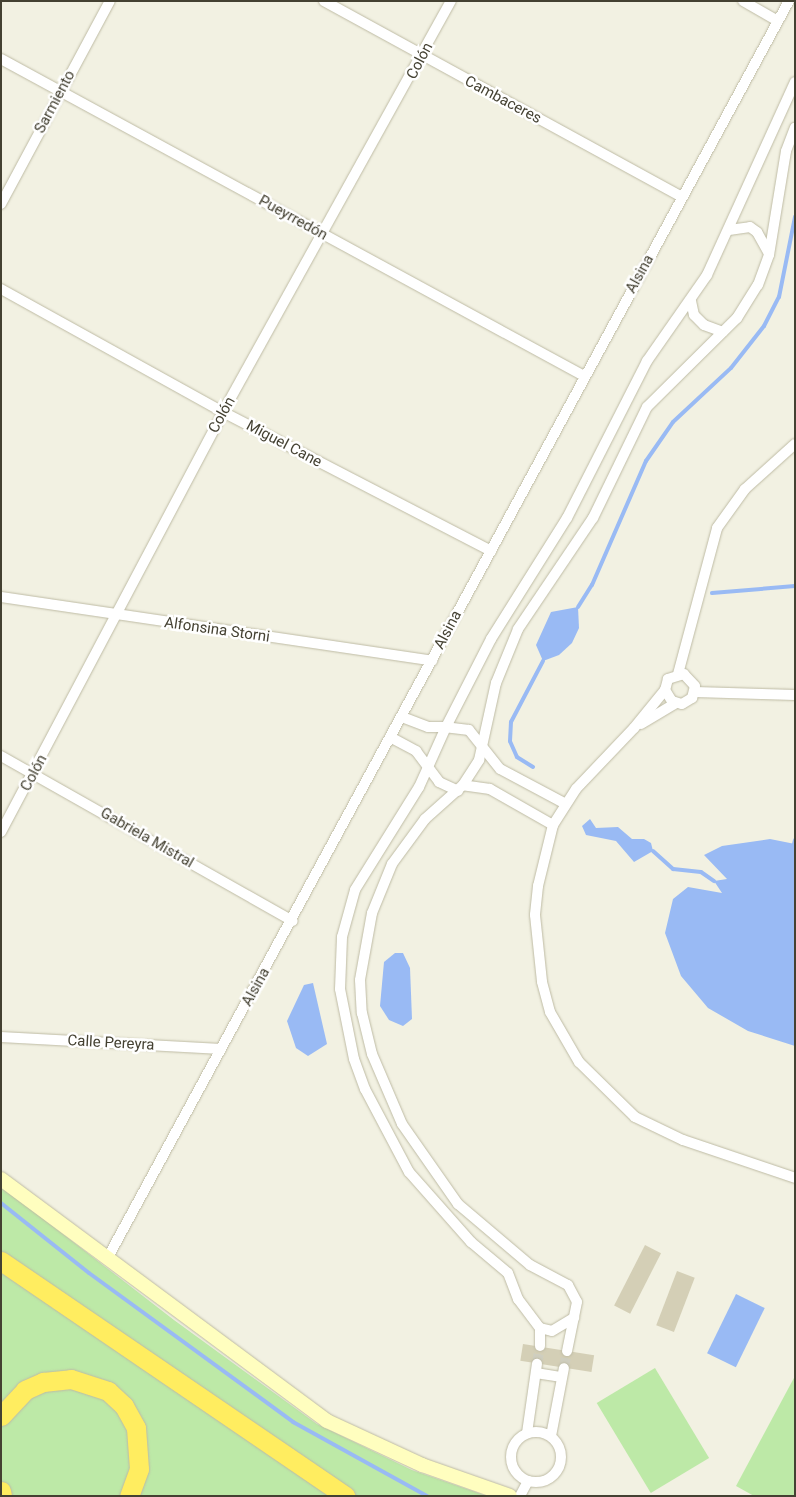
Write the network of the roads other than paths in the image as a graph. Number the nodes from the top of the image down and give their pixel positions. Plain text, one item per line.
1 (110, 1) edge
2 (324, 1) edge
3 (451, 1) edge
4 (744, 1) edge
5 (789, 1) edge
6 (778, 21) junction
7 (423, 57) junction
8 (1, 59) edge
9 (795, 82) edge
10 (60, 91) junction
11 (795, 128) edge
12 (682, 197) junction
13 (1, 204) edge
14 (729, 230) junction
15 (324, 235) junction
16 (769, 255) junction
17 (1, 289) edge
18 (691, 300) junction
19 (723, 332) junction
20 (584, 376) junction
21 (223, 412) junction
22 (795, 444) edge
23 (491, 551) junction
24 (1, 598) edge
25 (115, 615) junction
26 (432, 661) junction
27 (678, 674) junction
28 (665, 690) junction
29 (695, 692) junction
30 (795, 695) edge
31 (676, 704) junction
32 (402, 717) junction
33 (446, 727) junction
34 (634, 728) junction
35 (390, 738) junction
36 (483, 745) junction
37 (1, 756) edge
38 (428, 764) junction
39 (34, 773) junction
40 (460, 788) junction
41 (564, 803) junction
42 (552, 825) junction
43 (1, 832) edge
44 (293, 921) junction
45 (1, 1037) edge
46 (222, 1049) junction
47 (795, 1178) edge
48 (1, 1179) edge
49 (511, 1251) junction
50 (107, 1259) junction
51 (1, 1261) edge
52 (500, 1266) junction
53 (574, 1318) junction
54 (540, 1328) junction
55 (540, 1346) tunnel mouth
56 (567, 1351) tunnel mouth
57 (1, 1416) edge
58 (527, 1433) junction
59 (551, 1436) junction
60 (528, 1481) junction
61 (1, 1491) edge
62 (2, 1496) edge
63 (129, 1496) edge
64 (346, 1496) edge
65 (510, 1496) edge
66 (520, 1496) edge

1 - 10 street, Sarmiento
2 - 7 street, Cambaceres
3 - 7 street, Colón
4 - 6 street
5 - 6 street, Alsina
6 - 12 street, Alsina
7 - 12 street, Cambaceres
7 - 15 street, Colón
8 - 10 street, Pueyrredón
9 - 14 street
10 - 13 street, Sarmiento
10 - 15 street, Pueyrredón
11 - 16 street
12 - 20 street, Alsina
14 - 16 street
14 - 18 street
15 - 20 street, Pueyrredón
15 - 21 street, Colón
16 - 19 street
17 - 21 street, Miguel Cane
18 - 19 street
18 - 33 street
19 - 36 street
20 - 23 street, Alsina
21 - 23 street, Miguel Cane
21 - 25 street, Colón
22 - 27 street
23 - 26 street, Alsina
24 - 25 street, Alfonsina Storni
25 - 26 street, Alfonsina Storni
25 - 39 street, Colón
26 - 32 street, Alsina
27 - 28 street
27 - 29 street
28 - 31 street
28 - 34 street
29 - 30 street
29 - 31 street
31 - 34 street
32 - 33 street
32 - 35 street, Alsina
33 - 36 street
33 - 38 street
34 - 41 street
35 - 38 street
35 - 44 street, Alsina
36 - 40 street
36 - 41 street
37 - 39 street, Gabriela Mistral
38 - 40 street
38 - 52 street
39 - 43 street, Colón
39 - 44 street, Gabriela Mistral
40 - 42 street
40 - 49 street
41 - 42 street
42 - 47 street
44 - 46 street, Alsina
45 - 46 street, Calle Pereyra
46 - 50 street, Alsina
48 - 50 street
49 - 52 street
49 - 53 street
50 - 65 street
51 - 64 highway
52 - 54 street
53 - 54 street
53 - 56 street
54 - 55 street
57 - 63 highway
58 - 59 street
58 - 59 street
58 - 60 street
59 - 60 street
60 - 66 street
61 - 62 highway

